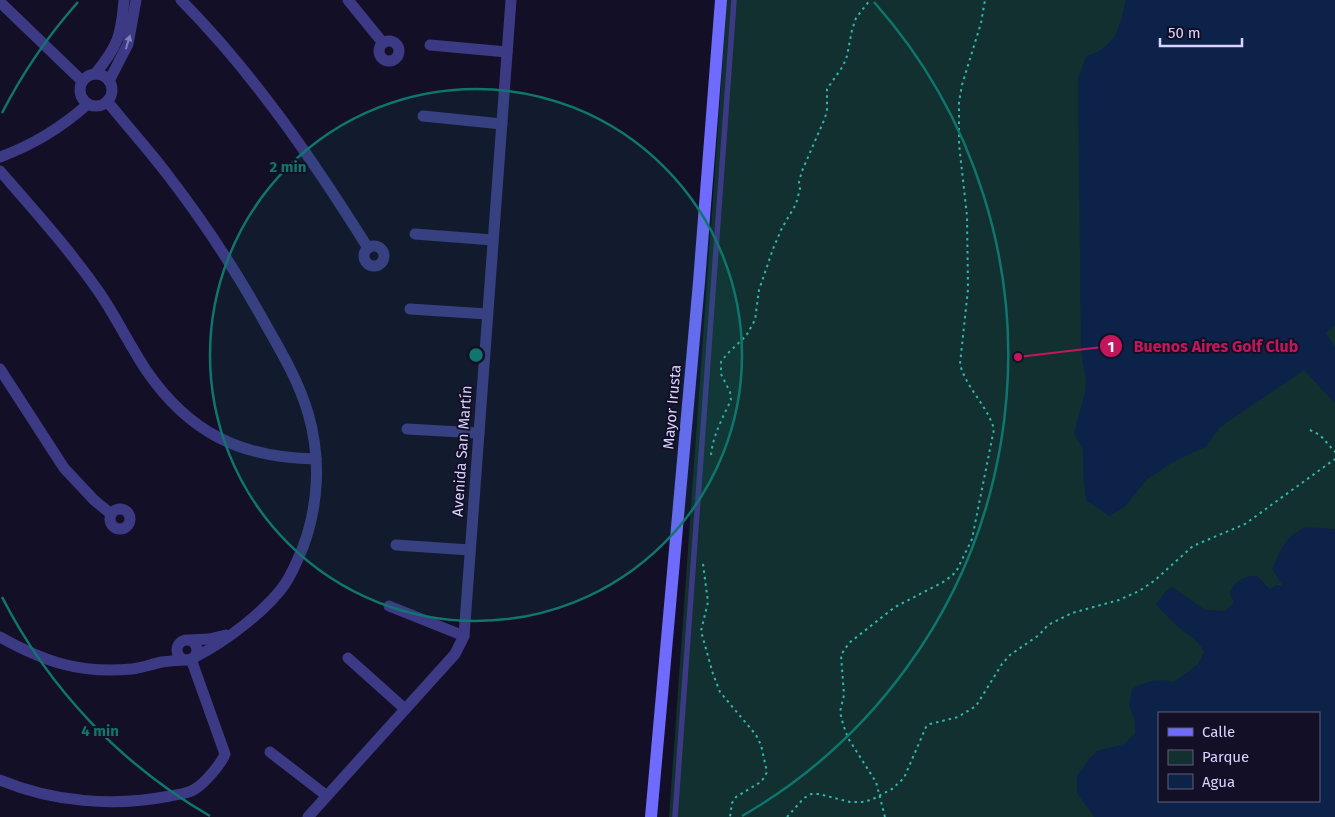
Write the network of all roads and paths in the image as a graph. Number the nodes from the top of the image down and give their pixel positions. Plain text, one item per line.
1 (124, 0) edge
2 (136, 0) edge
3 (181, 0) edge
4 (348, 0) edge
5 (511, 0) edge
6 (721, 0) edge
7 (734, 0) edge
8 (870, 0) edge
9 (985, 0) edge
10 (0, 2) edge
11 (383, 43) dead end
12 (430, 45) dead end
13 (507, 52) junction
14 (95, 74) junction
15 (82, 81) junction
16 (109, 81) junction
17 (107, 101) junction
18 (88, 104) junction
19 (423, 116) dead end
20 (502, 124) junction
21 (0, 157) edge
22 (0, 171) edge
23 (415, 234) dead end
24 (493, 240) junction
25 (368, 248) dead end
26 (410, 309) dead end
27 (488, 314) junction
28 (0, 369) edge
29 (407, 429) dead end
30 (1310, 430) dead end
31 (479, 433) junction
32 (1335, 452) edge
33 (710, 458) dead end
34 (1335, 458) edge
35 (316, 459) junction
36 (111, 514) dead end
37 (396, 545) dead end
38 (470, 550) junction
39 (702, 561) dead end
40 (389, 606) dead end
41 (231, 634) junction
42 (464, 636) junction
43 (0, 638) edge
44 (190, 640) junction
45 (178, 644) junction
46 (348, 658) dead end
47 (190, 659) junction
48 (145, 666) junction
49 (405, 709) junction
50 (270, 752) dead end
51 (0, 780) edge
52 (327, 796) junction
53 (880, 796) junction
54 (308, 817) edge
55 (651, 817) edge
56 (675, 817) edge
57 (730, 817) edge
58 (787, 817) edge
59 (885, 817) edge

1 - 14 street
16 -> 2 street
3 - 25 street
4 - 11 street
5 - 13 street, Avenida San Martín
6 - 55 main road, Mayor Irusta
7 - 56 lane
8 - 33 path
9 - 53 path
10 - 15 street
12 - 13 street
13 - 20 street, Avenida San Martín
14 - 15 street
14 - 16 street
15 - 18 street
16 - 17 street
17 - 18 street
17 - 35 street
18 - 21 street
19 - 20 street
20 - 24 street, Avenida San Martín
22 - 35 street
23 - 24 street
24 - 27 street, Avenida San Martín
26 - 27 street
27 - 31 street, Avenida San Martín
28 - 36 street
29 - 31 street
30 - 32 path
31 - 38 street, Avenida San Martín
34 - 53 path
35 - 41 street
37 - 38 street
38 - 42 street, Avenida San Martín
39 - 57 path
40 - 42 street
41 - 44 street
41 - 47 street
42 - 49 street, Avenida San Martín
43 - 48 street
44 - 45 street
44 - 47 street
45 - 47 street
45 - 48 street
46 - 49 street
47 - 48 street
47 - 51 street
49 - 52 street, Avenida San Martín
50 - 52 street
52 - 54 street, Avenida San Martín
53 - 58 path
53 - 59 path

